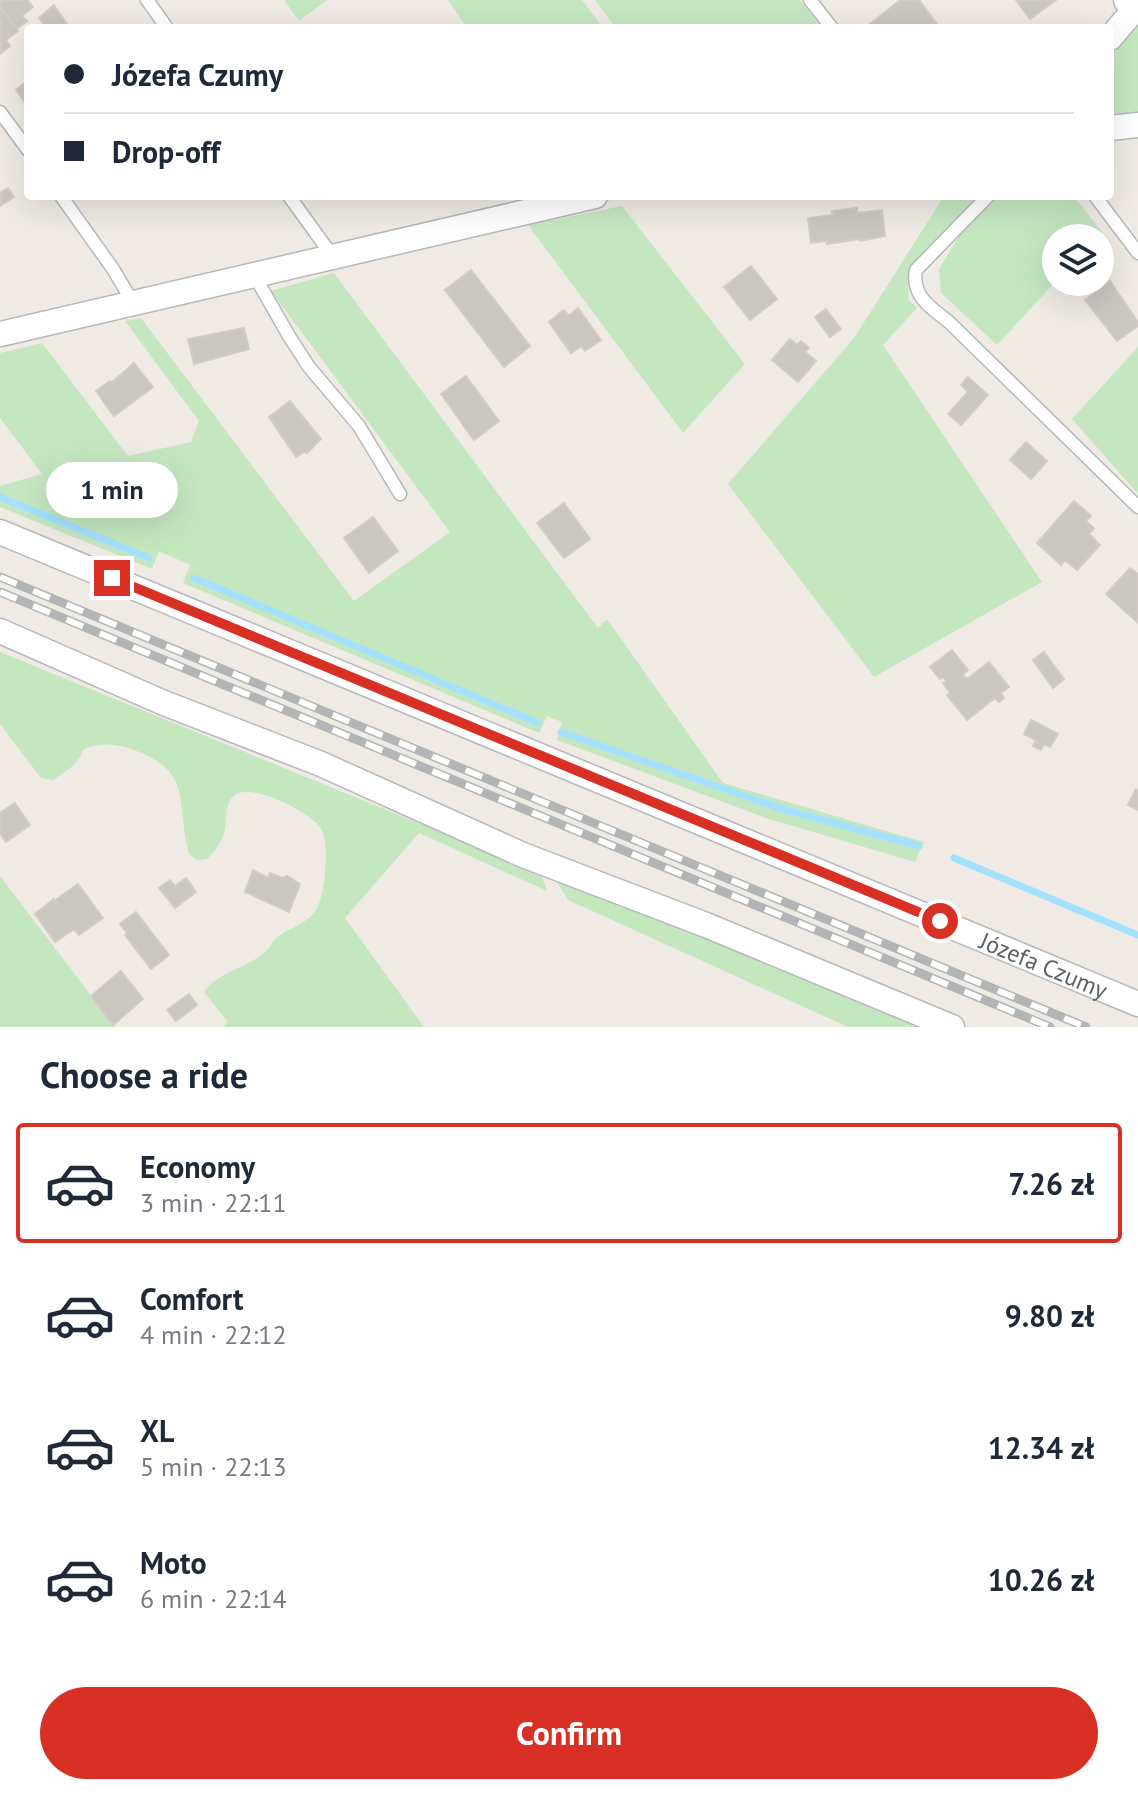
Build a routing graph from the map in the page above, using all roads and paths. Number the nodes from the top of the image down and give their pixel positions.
1 (147, 0) edge
2 (810, 0) edge
3 (1132, 5) edge
4 (164, 24) edge
5 (829, 24) edge
6 (1114, 32) edge
7 (0, 112) edge
8 (1138, 125) edge
9 (1114, 128) edge
10 (24, 145) edge
11 (64, 200) edge
12 (292, 200) edge
13 (578, 200) edge
14 (984, 200) edge
15 (1098, 200) edge
16 (1138, 253) edge
17 (333, 257) junction
18 (254, 275) junction
19 (132, 301) junction
20 (0, 334) edge
21 (400, 494) dead end
22 (1138, 507) edge
23 (0, 532) edge
24 (0, 631) edge
25 (1138, 1004) edge
26 (952, 1027) edge

1 - 4 lane
2 - 5 lane
3 - 6 street
7 - 10 lane
8 - 9 street
11 - 19 lane
12 - 17 lane
13 - 17 street
14 - 22 lane
15 - 16 lane
17 - 18 street
18 - 19 street
18 - 21 lane
19 - 20 street
23 - 25 street, Józefa Czumy
24 - 26 street

